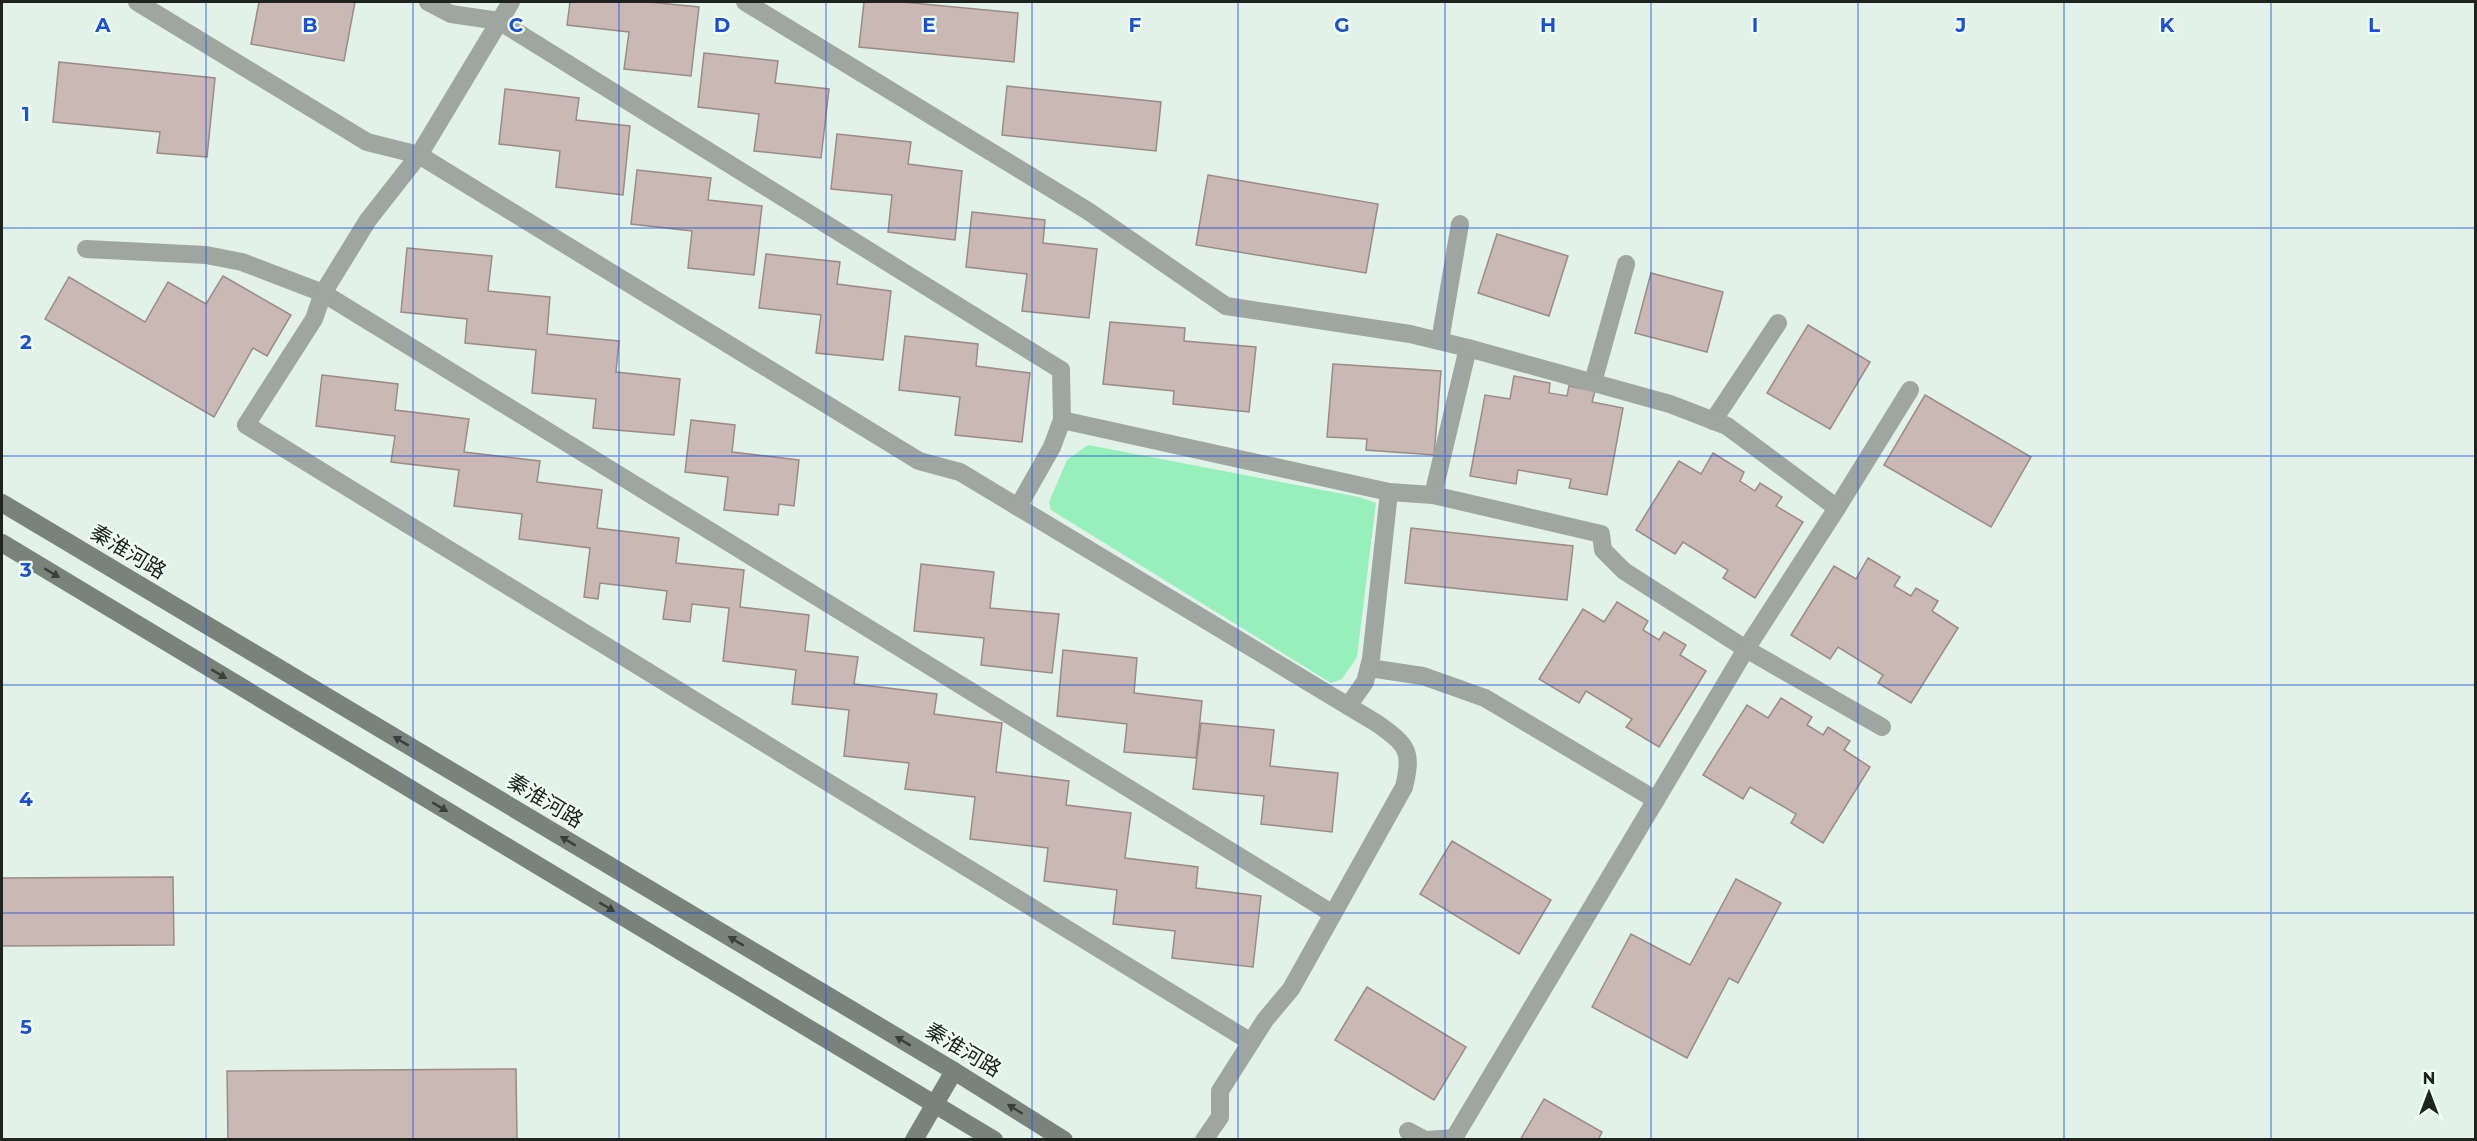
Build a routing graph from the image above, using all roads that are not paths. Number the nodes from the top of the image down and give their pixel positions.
1 (137, 2) edge
2 (428, 2) edge
3 (511, 2) edge
4 (745, 2) edge
5 (499, 21) junction
6 (419, 155) junction
7 (1460, 224) dead end
8 (86, 249) dead end
9 (1626, 264) dead end
10 (323, 293) junction
11 (1778, 323) dead end
12 (1440, 341) junction
13 (1468, 348) junction
14 (1593, 382) junction
15 (1910, 390) dead end
16 (1062, 420) junction
17 (1713, 421) junction
18 (1389, 492) junction
19 (1433, 495) junction
20 (2, 504) edge
21 (1018, 507) junction
22 (1837, 508) junction
23 (2, 543) edge
24 (1746, 649) junction
25 (1369, 668) junction
26 (1348, 706) junction
27 (1882, 727) dead end
28 (1656, 800) junction
29 (1334, 914) junction
30 (1251, 1042) junction
31 (954, 1071) junction
32 (934, 1102) junction
33 (1407, 1131) dead end
34 (914, 1140) edge
35 (994, 1140) edge
36 (1064, 1140) edge
37 (1204, 1140) edge
38 (1426, 1140) edge

1 - 6 street
2 - 5 street
3 - 5 street
4 - 12 street
5 - 6 street
5 - 16 street
6 - 10 street
6 - 21 street
7 - 12 street
8 - 10 street
9 - 14 street
10 - 29 street
10 - 30 street
11 - 17 street
12 - 13 street
13 - 14 street
13 - 19 street
14 - 17 street
15 - 22 street
16 - 18 street
16 - 21 street
17 - 22 street
18 - 19 street
18 - 25 street
19 - 24 street
31 -> 20 main road, 秦淮河路
21 - 26 street
22 - 24 street
23 -> 32 main road
24 - 27 street
24 - 28 street
25 - 26 street
25 - 28 street
26 - 29 street
28 - 38 street
29 - 30 street
30 - 37 street
31 - 32 main road
36 -> 31 main road, 秦淮河路
32 - 34 main road
32 - 35 main road
33 - 38 street

